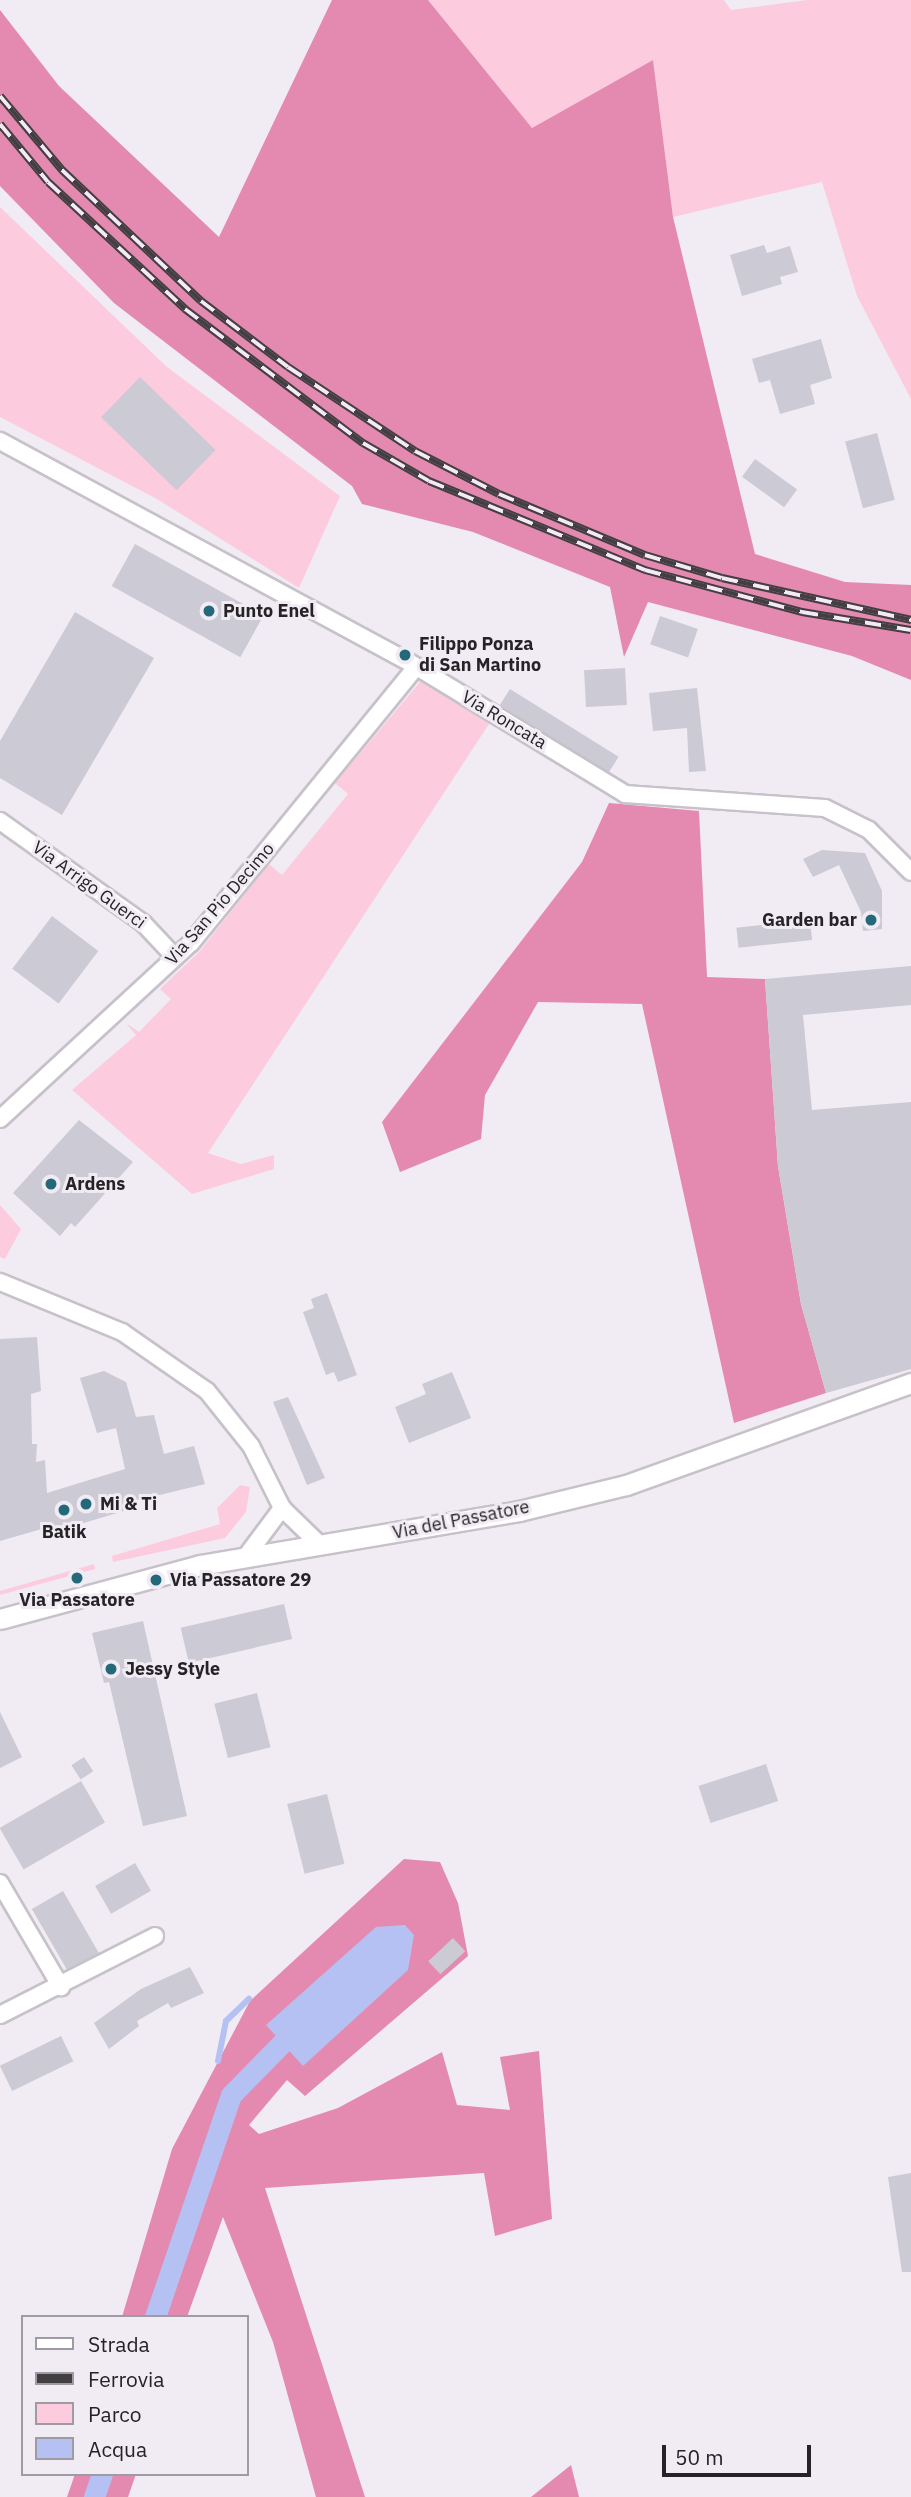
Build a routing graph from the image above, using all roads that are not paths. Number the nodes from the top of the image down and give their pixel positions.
1 (0, 442) edge
2 (416, 667) junction
3 (0, 821) edge
4 (911, 872) edge
5 (173, 955) junction
6 (0, 1119) edge
7 (0, 1282) edge
8 (911, 1383) edge
9 (282, 1508) junction
10 (319, 1544) junction
11 (247, 1555) junction
12 (0, 1619) edge
13 (0, 1883) edge
14 (155, 1936) dead end
15 (61, 1987) junction
16 (0, 2015) edge

1 - 2 street, Via Roncata
2 - 4 street, Via Roncata
2 - 5 street, Via San Pio Decimo
3 - 5 street, Via Arrigo Guerci
5 - 6 street, Via San Pio Decimo
7 - 9 street
8 - 10 street, Via del Passatore
9 - 10 street
9 - 11 street
10 - 11 street, Via del Passatore
11 - 12 street, Via del Passatore
13 - 15 street
14 - 15 street
15 - 16 street

